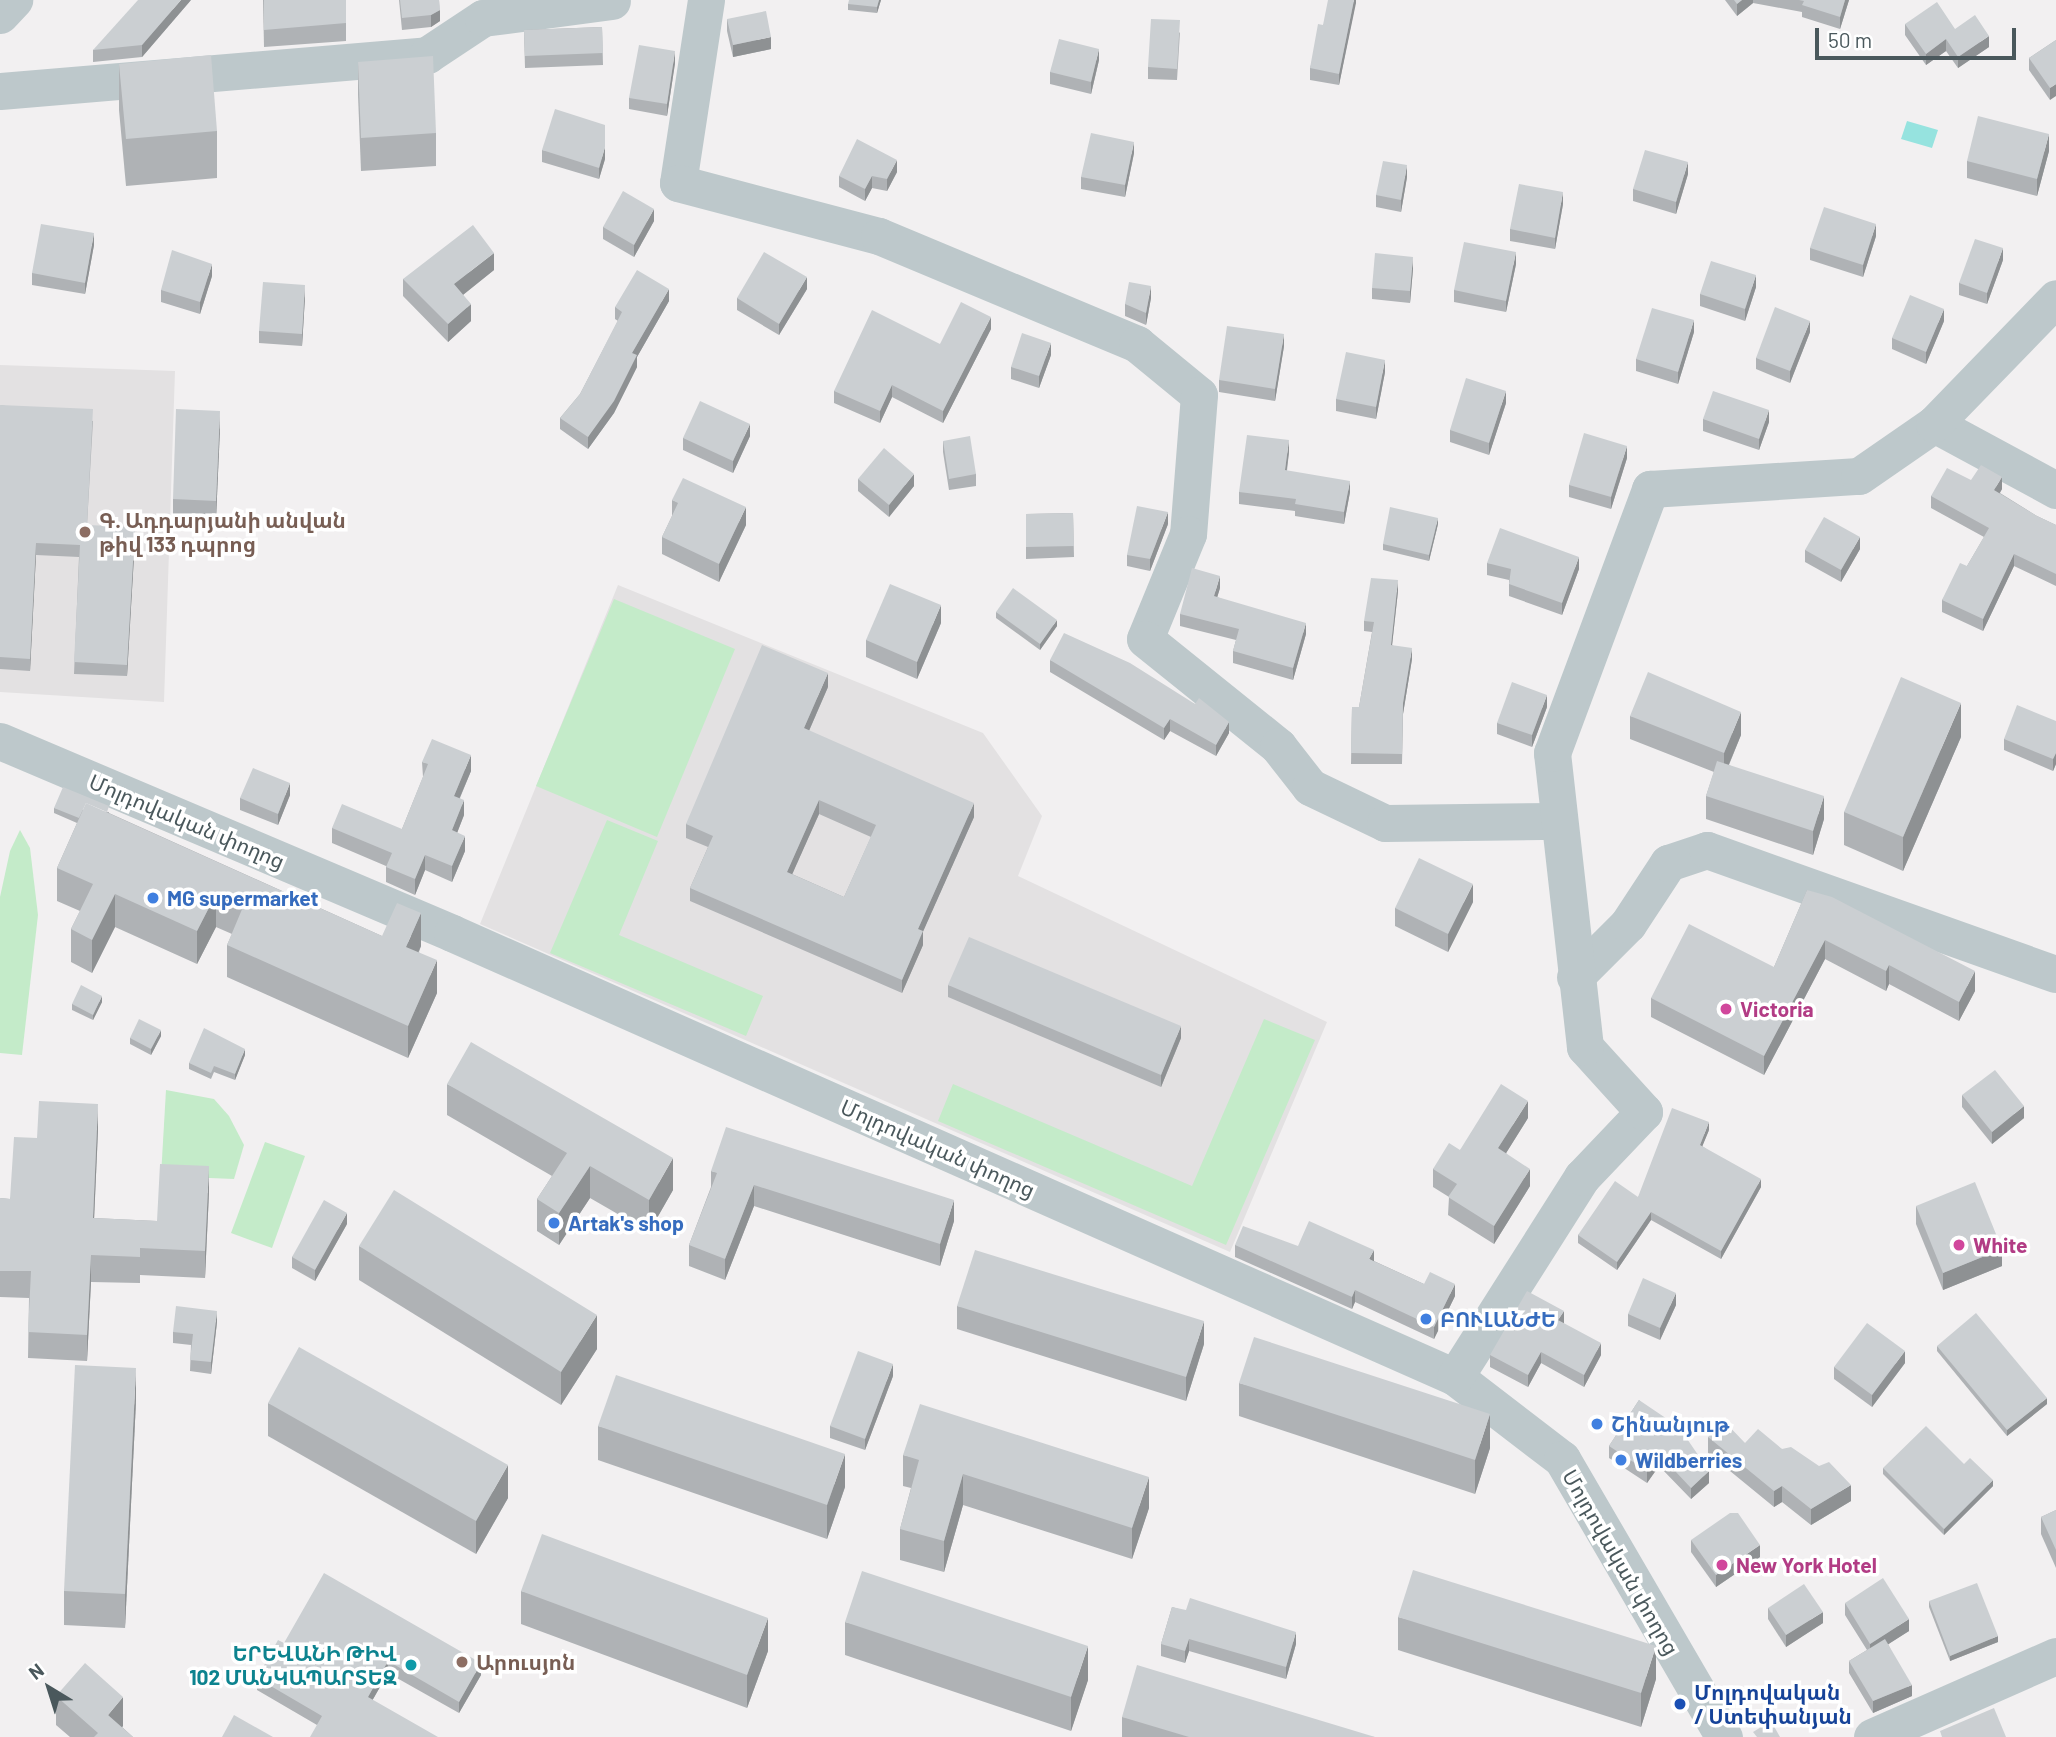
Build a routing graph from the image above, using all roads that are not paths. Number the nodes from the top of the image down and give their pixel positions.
1 (14, 0) edge
2 (612, 0) edge
3 (624, 0) edge
4 (706, 0) edge
5 (0, 15) edge
6 (0, 91) edge
7 (2056, 298) edge
8 (1934, 424) junction
9 (2056, 490) edge
10 (0, 741) edge
11 (1559, 821) junction
12 (2056, 974) edge
13 (1575, 977) junction
14 (1455, 1377) junction
15 (2056, 1656) edge
16 (1724, 1737) edge
17 (1872, 1737) edge

1 - 5 street
2 - 3 street
2 - 6 street
4 - 11 street
7 - 8 street
8 - 9 street
8 - 11 street
10 - 14 street, Մոլդովական փողոց
11 - 13 street
12 - 13 street
13 - 14 street
14 - 16 street, Մոլդովական փողոց
15 - 17 street

